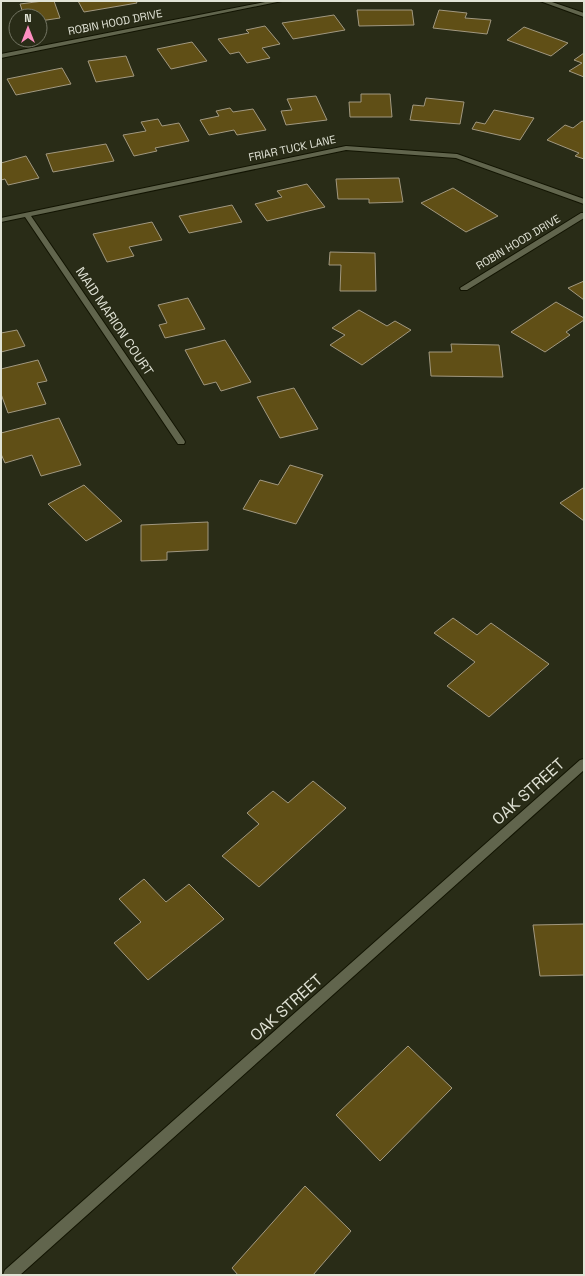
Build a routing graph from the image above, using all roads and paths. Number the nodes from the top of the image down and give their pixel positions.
1 (279, 1) edge
2 (543, 1) edge
3 (584, 15) edge
4 (1, 56) edge
5 (584, 202) edge
6 (26, 214) junction
7 (584, 215) edge
8 (1, 220) edge
9 (464, 288) dead end
10 (181, 442) dead end
11 (584, 764) edge
12 (10, 1275) edge

1 - 4 street, ROBIN HOOD DRIVE
2 - 3 street
5 - 6 street, FRIAR TUCK LANE
6 - 8 street, FRIAR TUCK LANE
6 - 10 street, MAID MARION COURT
7 - 9 street, ROBIN HOOD DRIVE
11 - 12 street, OAK STREET

